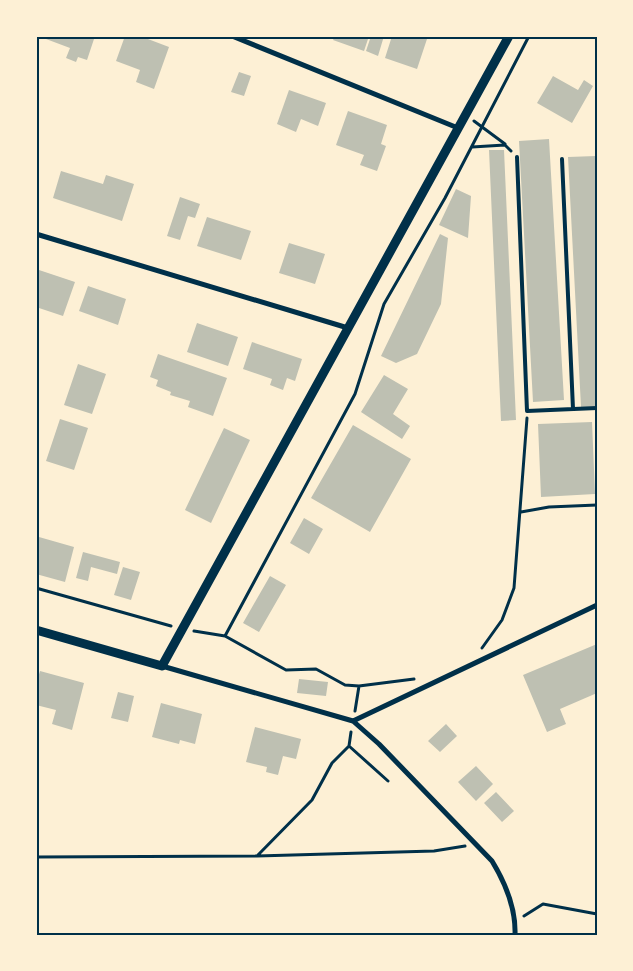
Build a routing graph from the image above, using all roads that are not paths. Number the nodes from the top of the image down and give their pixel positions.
1 (232, 36) edge
2 (509, 36) edge
3 (458, 128) junction
4 (517, 157) road end
5 (562, 159) dead end
6 (36, 234) edge
7 (348, 328) junction
8 (597, 408) edge
9 (573, 409) junction
10 (597, 606) edge
11 (36, 630) edge
12 (162, 666) junction
13 (353, 721) junction
14 (515, 935) edge

1 - 3 street
2 - 3 street
3 - 7 street
4 - 9 lane
5 - 9 lane
6 - 7 street
7 - 12 street
8 - 9 lane
10 - 13 street
11 - 12 street
12 - 13 street
13 - 14 street

